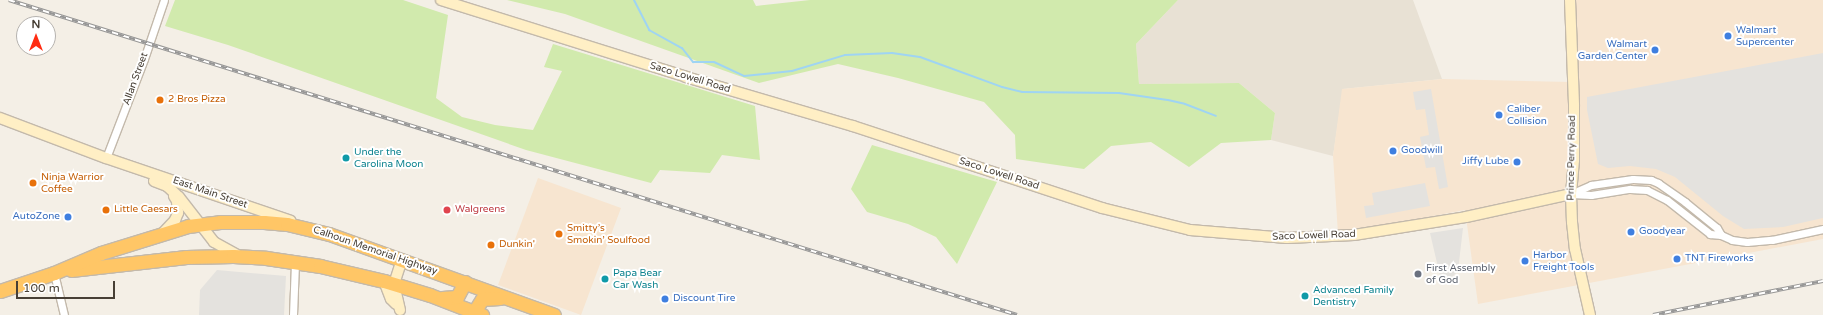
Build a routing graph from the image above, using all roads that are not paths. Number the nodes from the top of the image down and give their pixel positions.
1 (164, 0) edge
2 (441, 0) edge
3 (1570, 0) edge
4 (0, 118) edge
5 (106, 158) junction
6 (170, 189) junction
7 (1571, 194) junction
8 (200, 225) junction
9 (314, 229) junction
10 (1823, 229) edge
11 (163, 233) junction
12 (1721, 235) junction
13 (239, 256) junction
14 (402, 258) junction
15 (295, 262) junction
16 (54, 273) junction
17 (465, 282) junction
18 (389, 283) junction
19 (0, 291) edge
20 (436, 298) junction
21 (509, 298) junction
22 (528, 310) edge
23 (402, 312) edge
24 (1589, 312) edge
25 (478, 314) edge
26 (64, 315) edge
27 (293, 315) edge
28 (554, 315) edge

1 - 5 street, Allan Street
2 - 7 street, Saco Lowell Road
3 - 7 street, Prince Perry Road
4 - 5 street, East Main Street
5 - 6 street, East Main Street
5 - 9 street, East Main Street
6 - 8 street, East Main Street
6 - 11 street
7 - 12 street
7 - 12 street
7 - 24 street, Prince Perry Road
8 - 9 highway, Calhoun Memorial Highway
8 - 11 highway, Calhoun Memorial Highway
8 - 13 street, East Main Street
9 - 14 highway, Calhoun Memorial Highway
10 - 12 street
11 - 16 highway, Calhoun Memorial Highway
13 - 15 highway, Calhoun Memorial Highway
13 - 16 highway, Calhoun Memorial Highway
14 - 17 highway, Calhoun Memorial Highway
14 - 18 street
15 - 18 highway, Calhoun Memorial Highway
15 - 27 street
16 - 19 highway, Calhoun Memorial Highway
16 - 26 street
17 - 20 highway
17 - 21 highway, Calhoun Memorial Highway
18 - 20 highway, Calhoun Memorial Highway
18 - 23 street
20 - 25 highway, Calhoun Memorial Highway
21 - 22 highway, Calhoun Memorial Highway
21 - 25 highway
22 - 28 highway, Calhoun Memorial Highway

